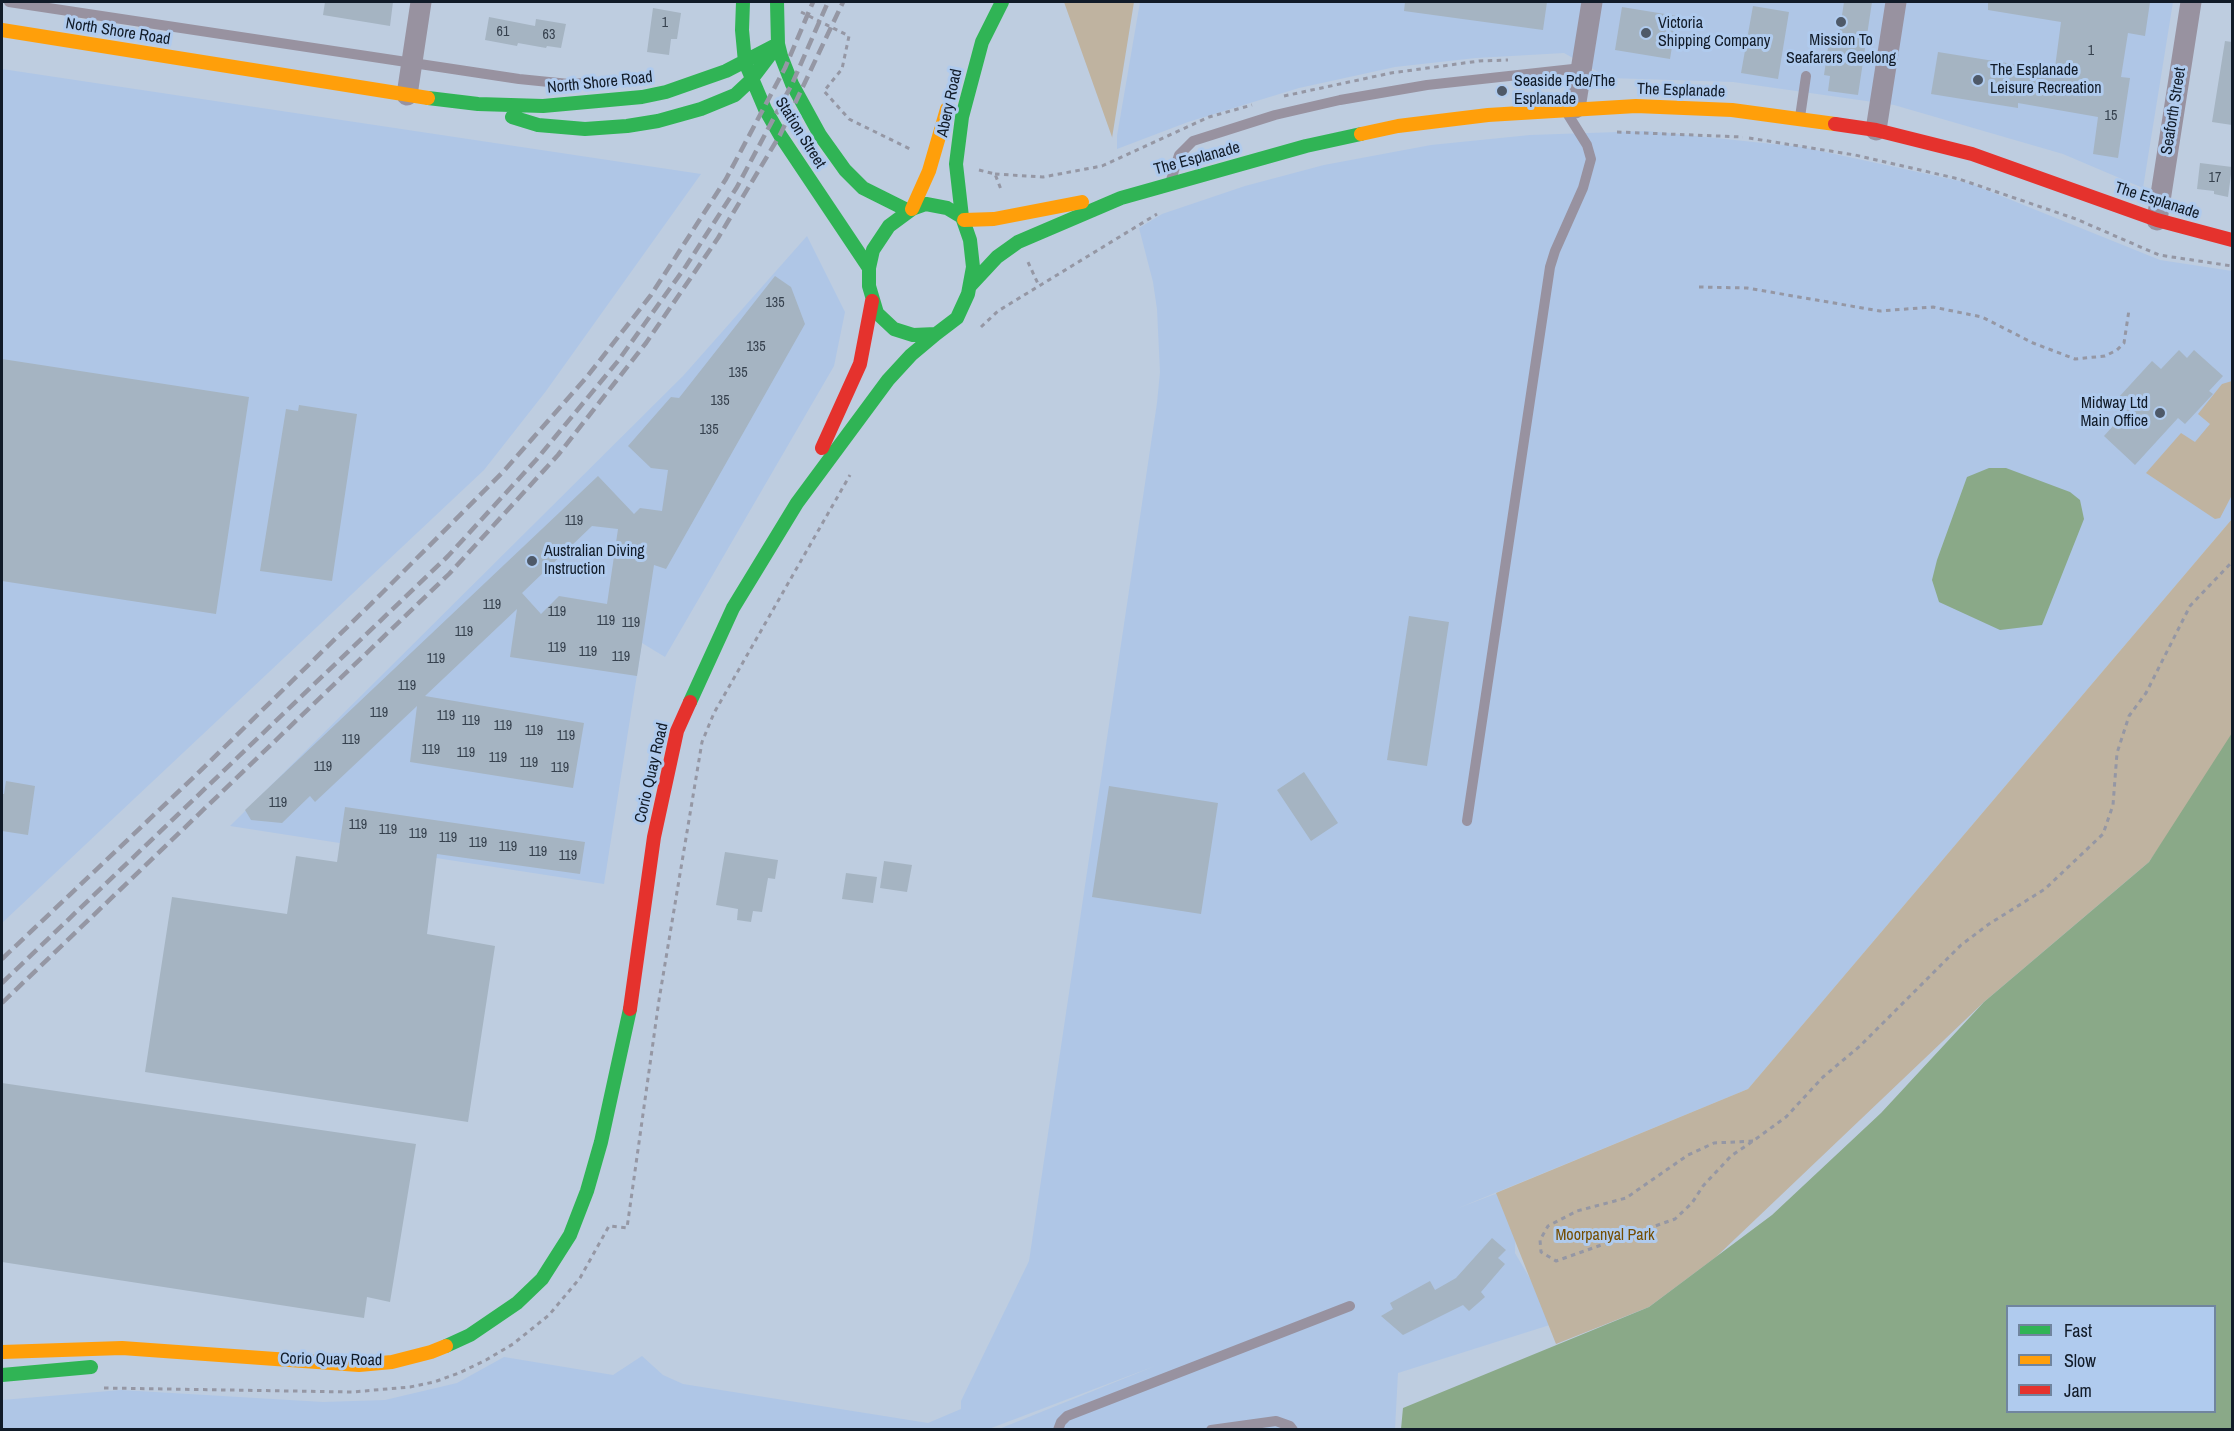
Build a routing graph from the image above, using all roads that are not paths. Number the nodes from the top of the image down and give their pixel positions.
1 (9, 2) edge
2 (421, 2) edge
3 (743, 2) edge
4 (777, 2) edge
5 (1002, 2) edge
6 (1592, 2) edge
7 (1896, 2) edge
8 (2191, 2) edge
9 (2, 30) edge
10 (778, 44) junction
11 (745, 62) junction
12 (412, 63) junction
13 (1582, 68) junction
14 (1806, 76) dead end
15 (751, 80) junction
16 (612, 81) dead end
17 (952, 92) dead end
18 (407, 95) junction
19 (478, 104) junction
20 (1569, 108) junction
21 (1800, 118) junction
22 (1876, 130) junction
23 (1170, 183) junction
24 (1121, 198) junction
25 (910, 210) junction
26 (963, 219) junction
27 (2157, 220) junction
28 (2232, 240) edge
29 (869, 268) junction
30 (970, 286) junction
31 (872, 301) junction
32 (936, 334) junction
33 (797, 503) junction
34 (1467, 821) dead end
35 (630, 1007) junction
36 (614, 1147) dead end
37 (1350, 1306) dead end
38 (2, 1352) edge
39 (104, 1367) dead end
40 (2, 1375) edge
41 (1058, 1430) edge
42 (1211, 1430) edge
43 (1293, 1430) edge

1 - 12 lane, North Shore Road
2 - 12 street
3 - 11 main road, Station Street
4 - 10 main road, Station Street
5 - 26 main road, Abery Road
6 - 13 street
7 - 22 street
8 - 27 street, Seaforth Street
9 - 18 main road, North Shore Road
10 - 11 main road, North Shore Road
10 - 15 main road, North Shore Road
10 - 25 main road, Station Street
11 - 15 main road, Station Street
11 - 19 main road, North Shore Road
12 - 16 lane, North Shore Road
12 - 18 street
13 - 20 street
13 - 23 lane
14 - 21 lane
15 - 19 main road, North Shore Road
15 - 29 main road, Station Street
17 - 25 main road, Abery Road
18 - 19 main road, North Shore Road
20 - 21 main road, The Esplanade
20 - 23 main road, The Esplanade
20 - 34 lane
21 - 22 main road, The Esplanade
22 - 27 main road, The Esplanade
23 - 24 main road, The Esplanade
24 - 26 main road, The Esplanade
24 - 30 main road, The Esplanade
25 - 26 main road
25 - 29 main road
26 - 30 main road
27 - 28 main road, The Esplanade
29 - 31 main road
30 - 32 main road
31 - 32 main road
31 - 33 main road, Corio Quay Road
32 - 33 main road, Corio Quay Road
33 - 35 main road, Corio Quay Road
35 - 36 main road, Corio Quay Road
35 - 38 main road, Corio Quay Road
37 - 41 lane
39 - 40 main road
42 - 43 lane

